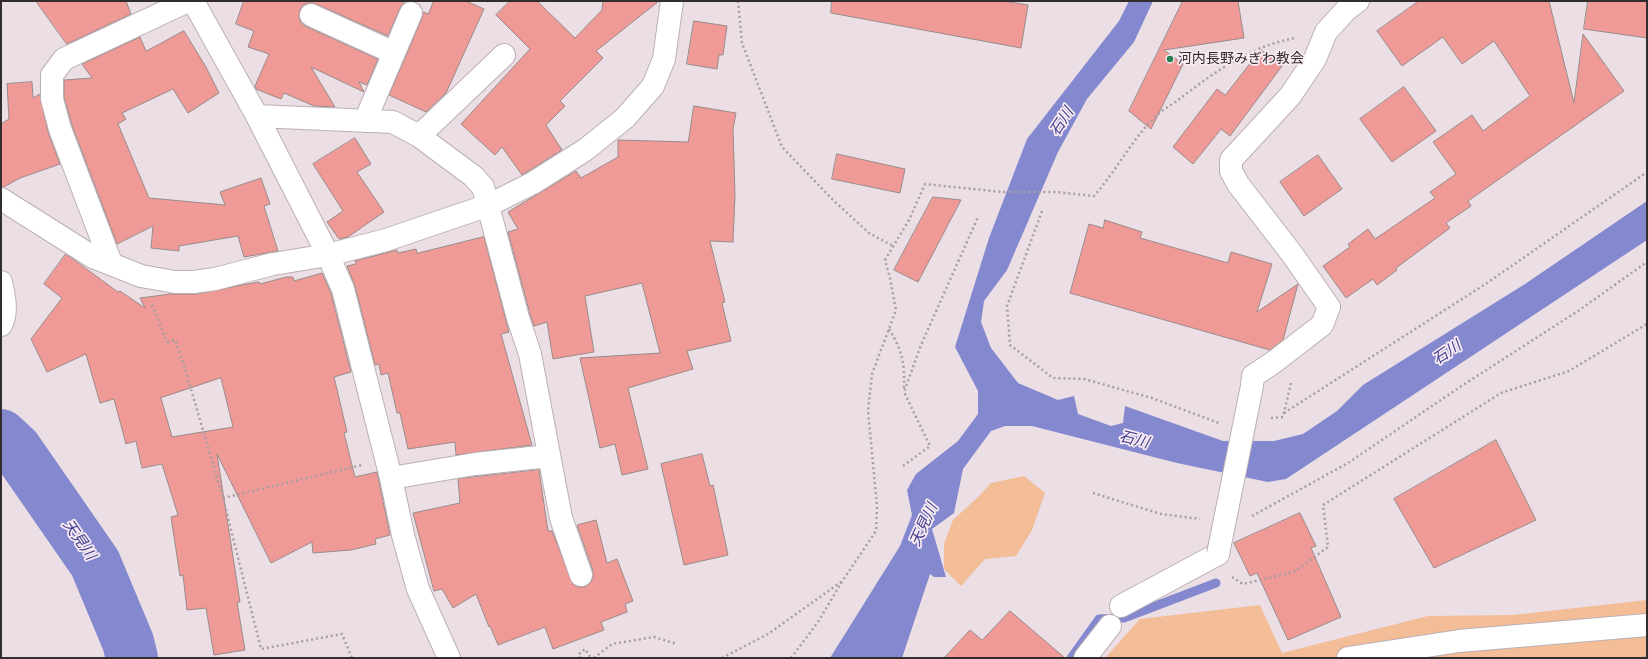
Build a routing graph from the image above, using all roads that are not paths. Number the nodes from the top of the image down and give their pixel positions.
1 (188, 1) edge
2 (193, 1) edge
3 (672, 1) edge
4 (1358, 1) edge
5 (411, 13) dead end
6 (311, 16) dead end
7 (394, 53) junction
8 (504, 55) dead end
9 (257, 116) junction
10 (365, 121) junction
11 (419, 136) junction
12 (1, 200) edge
13 (489, 205) junction
14 (328, 255) junction
15 (111, 264) junction
16 (1, 282) edge
17 (1, 325) edge
18 (549, 456) junction
19 (388, 469) junction
20 (581, 575) dead end
21 (1121, 606) dead end
22 (1647, 624) edge
23 (1110, 626) dead end
24 (449, 658) edge
25 (1085, 658) edge
26 (1348, 658) edge

1 - 15 street
2 - 9 street
3 - 13 street
4 - 21 street, bridge
5 - 7 street
6 - 7 street
7 - 10 street
8 - 11 street
9 - 10 street
9 - 14 street
10 - 11 street
11 - 13 street
12 - 15 street
13 - 14 street
13 - 18 street
14 - 15 street
14 - 19 street
16 - 17 street
18 - 19 street
18 - 20 street
19 - 24 street
22 - 26 street
23 - 25 street

